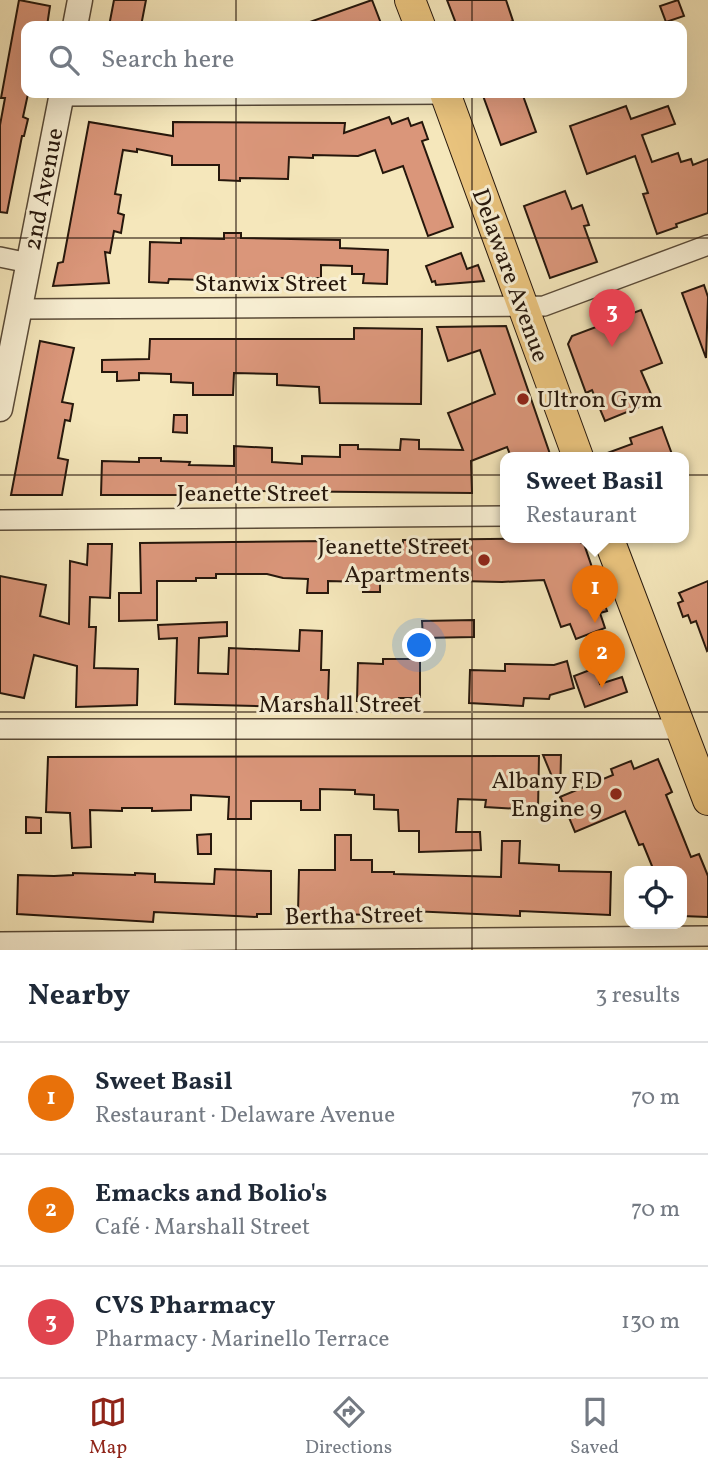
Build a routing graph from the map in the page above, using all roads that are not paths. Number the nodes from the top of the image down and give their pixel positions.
1 (80, 0) edge
2 (410, 0) edge
3 (76, 21) edge
4 (418, 21) edge
5 (60, 98) edge
6 (446, 98) edge
7 (708, 245) edge
8 (0, 257) edge
9 (29, 263) junction
10 (522, 306) junction
11 (20, 309) junction
12 (0, 409) edge
13 (576, 452) edge
14 (500, 516) edge
15 (0, 520) edge
16 (610, 543) edge
17 (0, 729) edge
18 (679, 729) junction
19 (701, 761) edge
20 (708, 800) edge
21 (708, 936) edge
22 (0, 942) edge

1 - 3 street
2 - 4 main road
5 - 9 street, 2nd Avenue
6 - 10 main road, Delaware Avenue
7 - 10 street, Stanwix Street
8 - 9 street
9 - 11 street, 2nd Avenue
10 - 11 street, Stanwix Street
10 - 13 main road, Delaware Avenue
11 - 12 street, 2nd Avenue
14 - 15 street, Jeanette Street
16 - 18 main road
17 - 18 street, Marshall Street
18 - 19 main road
19 - 20 main road
21 - 22 street, Bertha Street

